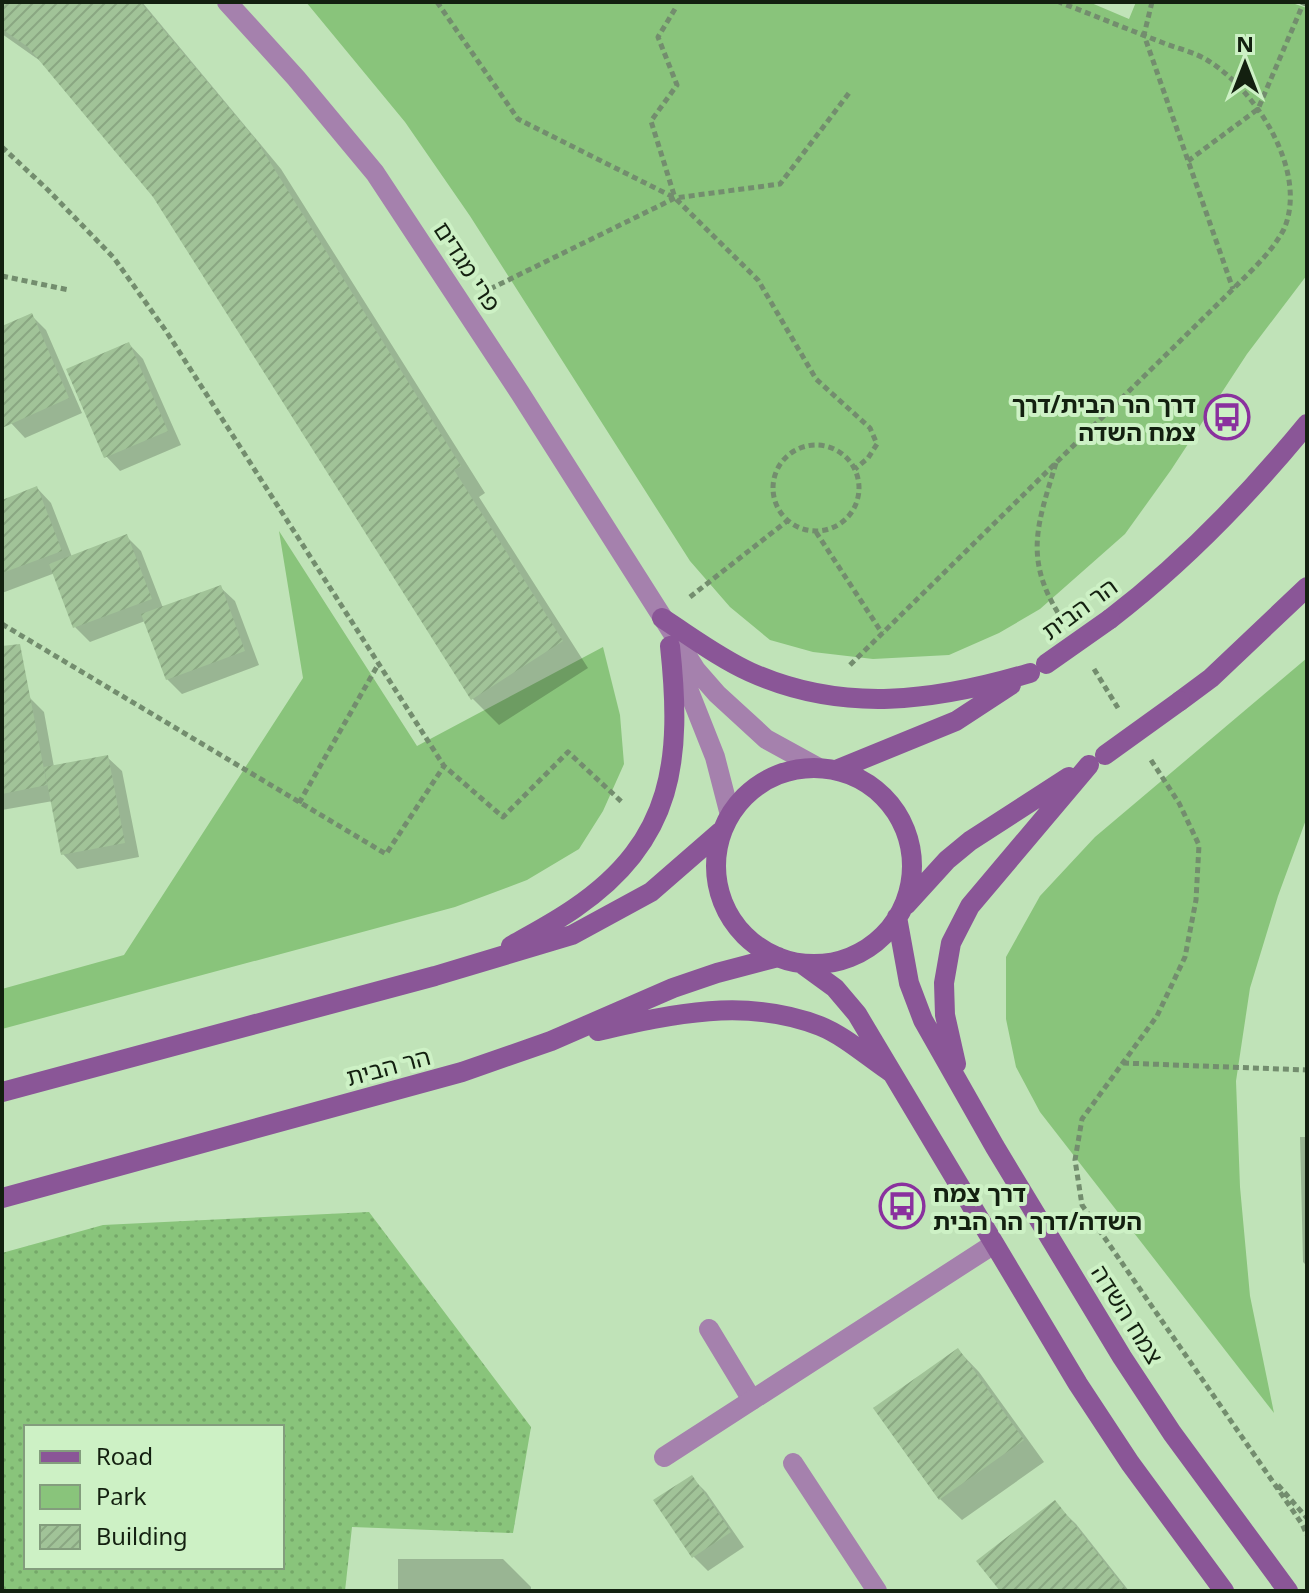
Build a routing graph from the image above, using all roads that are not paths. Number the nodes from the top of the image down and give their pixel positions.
1 (227, 2) edge
2 (1307, 424) edge
3 (638, 580) junction
4 (1307, 587) edge
5 (662, 618) junction
6 (670, 646) junction
7 (1038, 669) junction
8 (1097, 760) junction
9 (826, 768) junction
10 (725, 823) junction
11 (900, 912) junction
12 (778, 957) junction
13 (482, 963) junction
14 (802, 964) junction
15 (551, 1041) junction
16 (895, 1075) junction
17 (963, 1091) junction
18 (2, 1092) edge
19 (2, 1198) edge
20 (994, 1244) junction
21 (709, 1329) dead end
22 (752, 1400) junction
23 (664, 1457) dead end
24 (793, 1463) dead end
25 (877, 1591) edge
26 (1224, 1591) edge
27 (1288, 1591) edge

1 - 3 street, פרי מגדים
2 - 7 main road, הר הבית, bridge
3 - 5 street, פרי מגדים
3 - 6 street, פרי מגדים
4 - 8 main road, bridge
5 - 7 main road
5 - 9 street, פרי מגדים
6 - 10 street, פרי מגדים
6 - 13 main road
7 - 9 main road, הר הבית
8 - 11 main road
8 - 17 main road
9 - 10 main road
9 - 11 main road
10 - 12 main road
10 - 13 main road
11 - 14 main road
11 - 17 main road, צמח השדה
12 - 14 main road
12 - 15 main road, הר הבית
13 - 18 main road
14 - 16 main road
15 - 16 main road
15 - 19 main road, הר הבית
16 - 20 main road
17 - 27 main road, צמח השדה
20 - 22 street
20 - 26 main road
21 - 22 street
22 - 23 street
24 - 25 street

